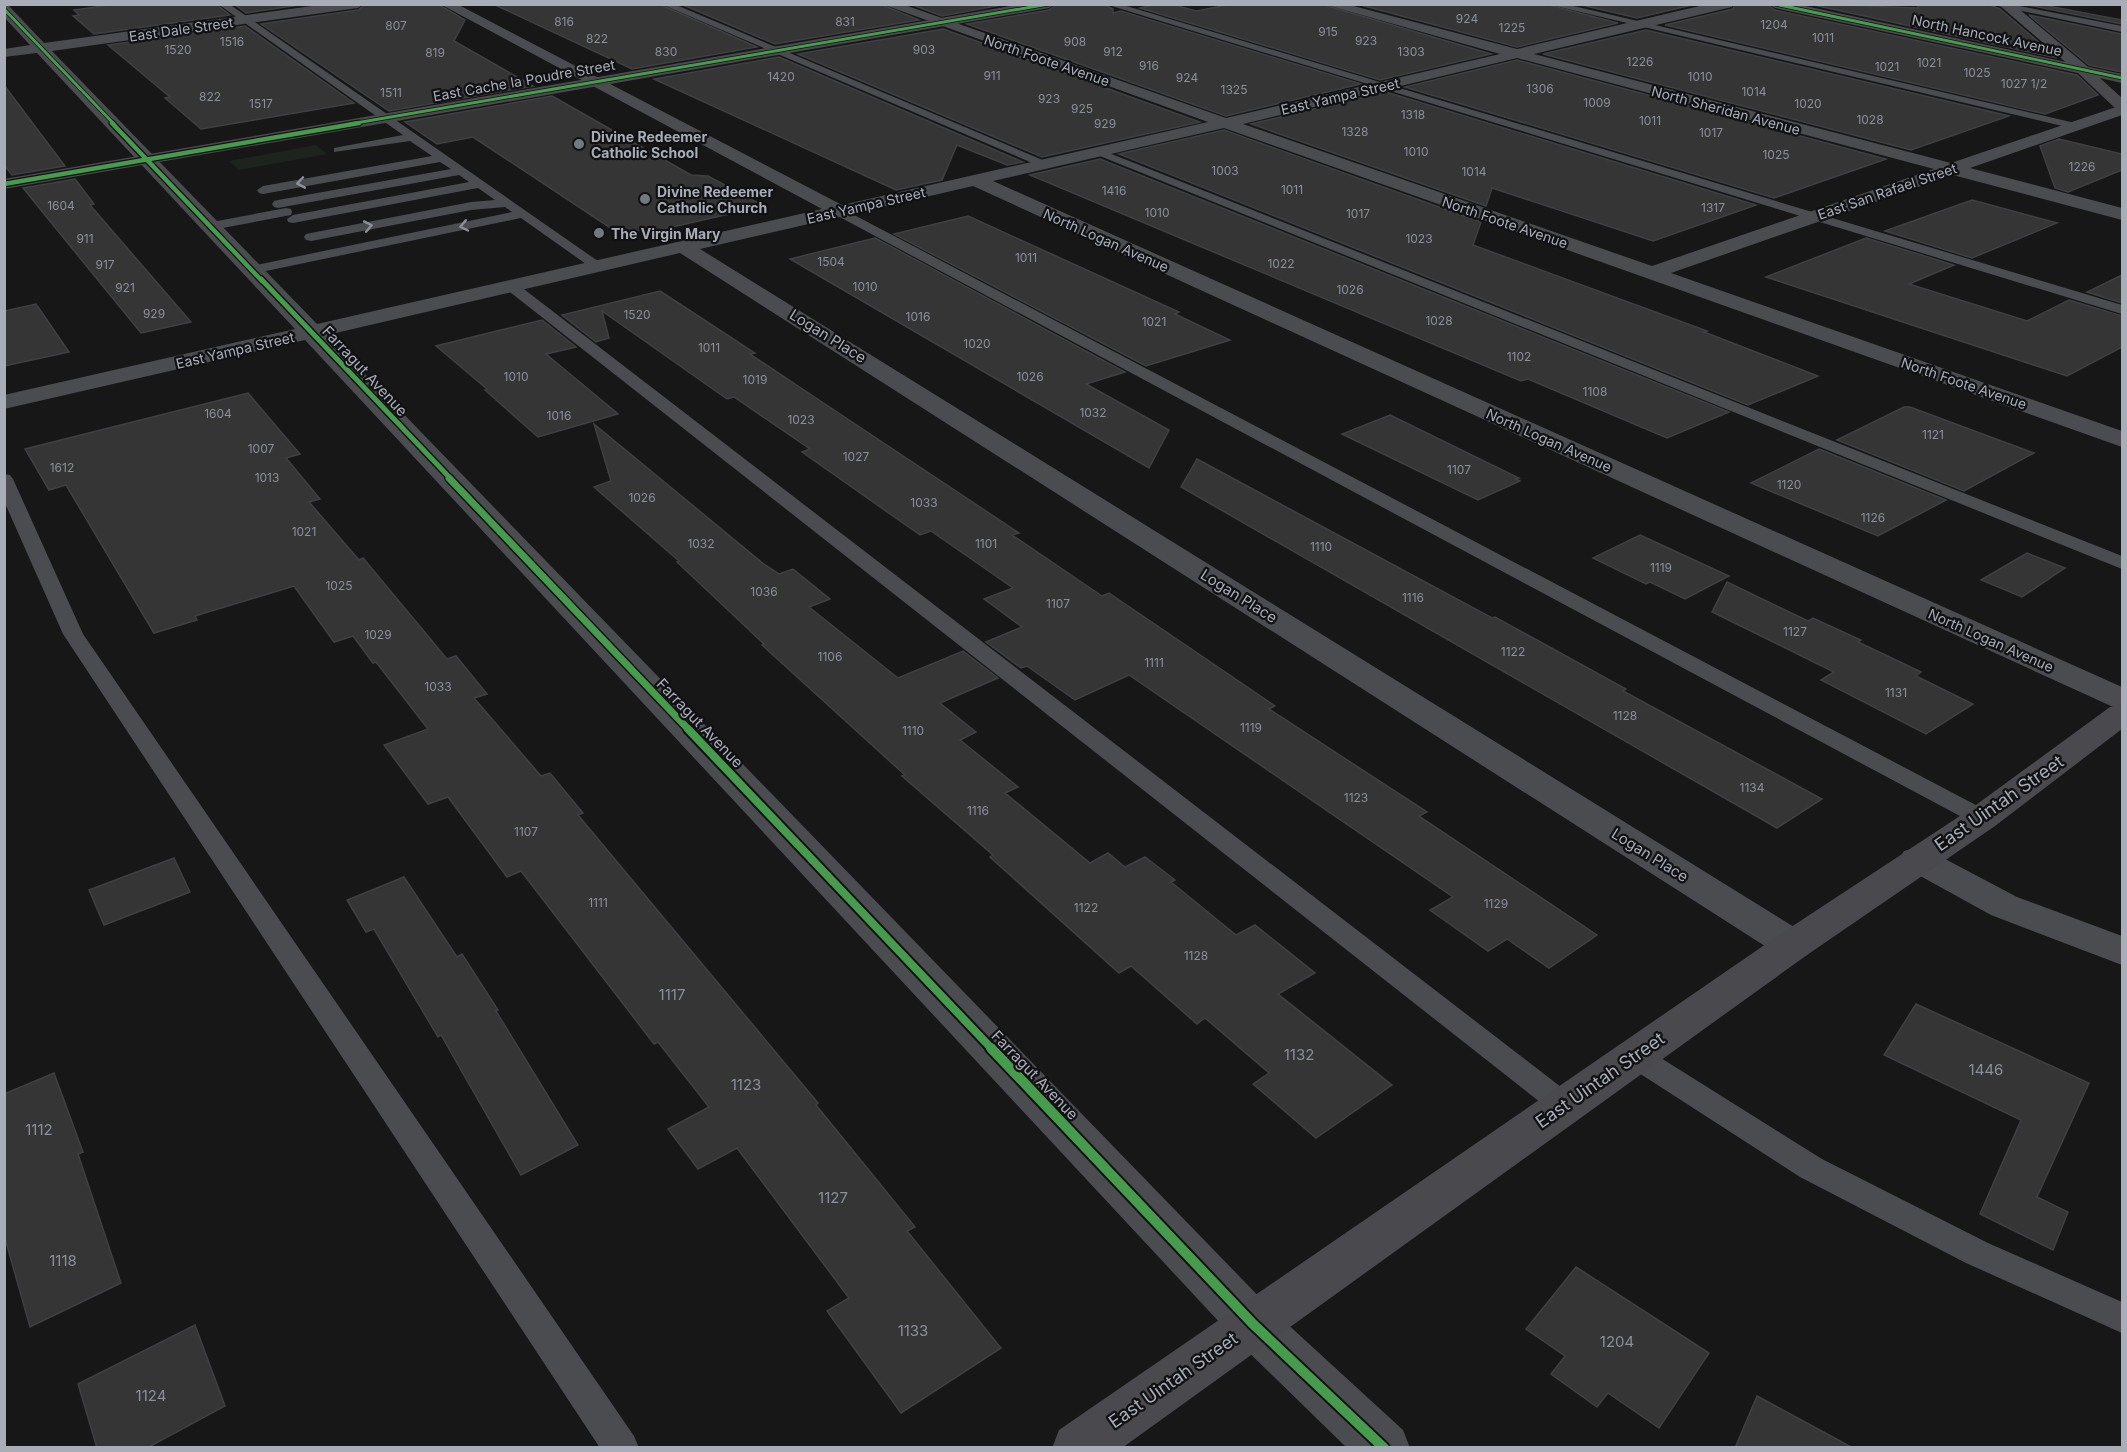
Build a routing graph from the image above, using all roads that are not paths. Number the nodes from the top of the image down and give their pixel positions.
1 (222, 4) edge
2 (358, 4) edge
3 (446, 4) edge
4 (665, 4) edge
5 (888, 4) edge
6 (1049, 4) edge
7 (1109, 4) edge
8 (1329, 4) edge
9 (1551, 4) edge
10 (1727, 4) edge
11 (1775, 4) edge
12 (2001, 5) edge
13 (4, 9) edge
14 (244, 20) junction
15 (941, 23) junction
16 (1639, 25) junction
17 (2122, 29) edge
18 (41, 48) junction
19 (776, 51) junction
20 (4, 53) edge
21 (1517, 55) junction
22 (2082, 69) junction
23 (2122, 78) edge
24 (591, 82) junction
25 (1382, 86) junction
26 (2122, 108) edge
27 (384, 118) junction
28 (1225, 123) junction
29 (2075, 126) junction
30 (2118, 128) dead end
31 (411, 137) junction
32 (424, 146) junction
33 (338, 150) dead end
34 (1099, 152) junction
35 (441, 158) junction
36 (148, 159) junction
37 (332, 163) dead end
38 (1046, 164) junction
39 (1951, 169) junction
40 (460, 171) junction
41 (251, 177) dead end
42 (975, 180) junction
43 (4, 184) edge
44 (478, 184) junction
45 (263, 190) junction
46 (507, 203) junction
47 (839, 211) junction
48 (285, 212) junction
49 (522, 214) junction
50 (2122, 214) edge
51 (1813, 217) junction
52 (212, 226) junction
53 (311, 237) junction
54 (684, 247) junction
55 (327, 254) junction
56 (598, 266) junction
57 (251, 270) junction
58 (1652, 273) junction
59 (511, 286) junction
60 (2122, 310) edge
61 (310, 333) junction
62 (4, 402) edge
63 (2122, 440) edge
64 (4, 479) edge
65 (2122, 562) edge
66 (2122, 699) edge
67 (2122, 714) edge
68 (1982, 818) junction
69 (1917, 859) junction
70 (1793, 945) junction
71 (2122, 951) edge
72 (1635, 1056) junction
73 (1564, 1105) junction
74 (2122, 1318) edge
75 (1253, 1324) junction
76 (621, 1448) edge
77 (1078, 1448) edge
78 (1384, 1448) edge

1 - 14 lane
2 - 14 street, East Dale Street
3 - 24 street
4 - 19 lane
5 - 15 street, North Foote Avenue
6 - 15 main road, East Cache la Poudre Street
7 - 25 lane
8 - 21 street, North Sheridan Avenue
9 - 16 lane
10 - 16 street, East Yampa Street
11 - 22 main road, North Hancock Avenue
12 - 17 lane
12 - 22 street
13 - 18 street, Farragut Avenue
14 - 18 street, East Dale Street
14 - 27 lane
15 - 19 main road, East Cache la Poudre Street
15 - 28 street, North Foote Avenue
16 - 21 street, East Yampa Street
16 - 29 lane
18 - 20 street, East Dale Street
18 - 36 street, Farragut Avenue
19 - 24 main road, East Cache la Poudre Street
19 - 38 lane
21 - 25 street, East Yampa Street
21 - 39 street, North Sheridan Avenue
22 - 23 main road, North Hancock Avenue
22 - 26 main road
24 - 27 main road, East Cache la Poudre Street
24 - 47 street
25 - 28 street, East Yampa Street
25 - 51 lane
26 - 29 street, East San Rafael Street
27 - 31 lane
27 - 36 main road, East Cache la Poudre Street
28 - 34 street, East Yampa Street
28 - 58 street, North Foote Avenue
29 - 30 street
29 - 39 street, East San Rafael Street
31 - 32 lane
31 - 33 lane
32 - 35 lane
32 - 37 lane
34 - 38 street, East Yampa Street
34 - 65 lane
35 - 40 lane
35 -> 45 lane
36 - 43 main road, East Cache la Poudre Street
36 - 52 street, Farragut Avenue
38 - 42 street, East Yampa Street
39 - 50 street, North Sheridan Avenue
39 - 51 street, East San Rafael Street
40 - 44 lane
40 - 48 lane
41 - 45 lane
42 - 47 street, East Yampa Street
42 - 66 street, North Logan Avenue
44 - 46 lane
44 - 48 lane
45 - 48 lane
46 - 49 lane
53 -> 46 lane
47 - 54 street, East Yampa Street
47 - 68 lane
48 - 52 lane
48 - 53 lane
49 -> 55 lane
49 - 56 lane
51 - 58 street, East San Rafael Street
51 - 60 lane
52 - 57 street, Farragut Avenue
53 - 55 lane
54 - 56 street, East Yampa Street
54 - 70 street, Logan Place
55 - 57 lane
56 - 59 street, East Yampa Street
57 - 61 street, Farragut Avenue
58 - 63 street, North Foote Avenue
59 - 61 street, East Yampa Street
59 - 73 lane
61 - 62 street, East Yampa Street
61 - 75 street, Farragut Avenue
64 - 76 lane
67 - 68 main road, East Uintah Street
68 - 69 main road, East Uintah Street
69 - 70 main road, East Uintah Street
69 - 71 street
70 - 72 main road, East Uintah Street
72 - 73 main road, East Uintah Street
72 - 74 lane
73 - 75 main road, East Uintah Street
75 - 77 main road, East Uintah Street
75 - 78 street, Farragut Avenue

